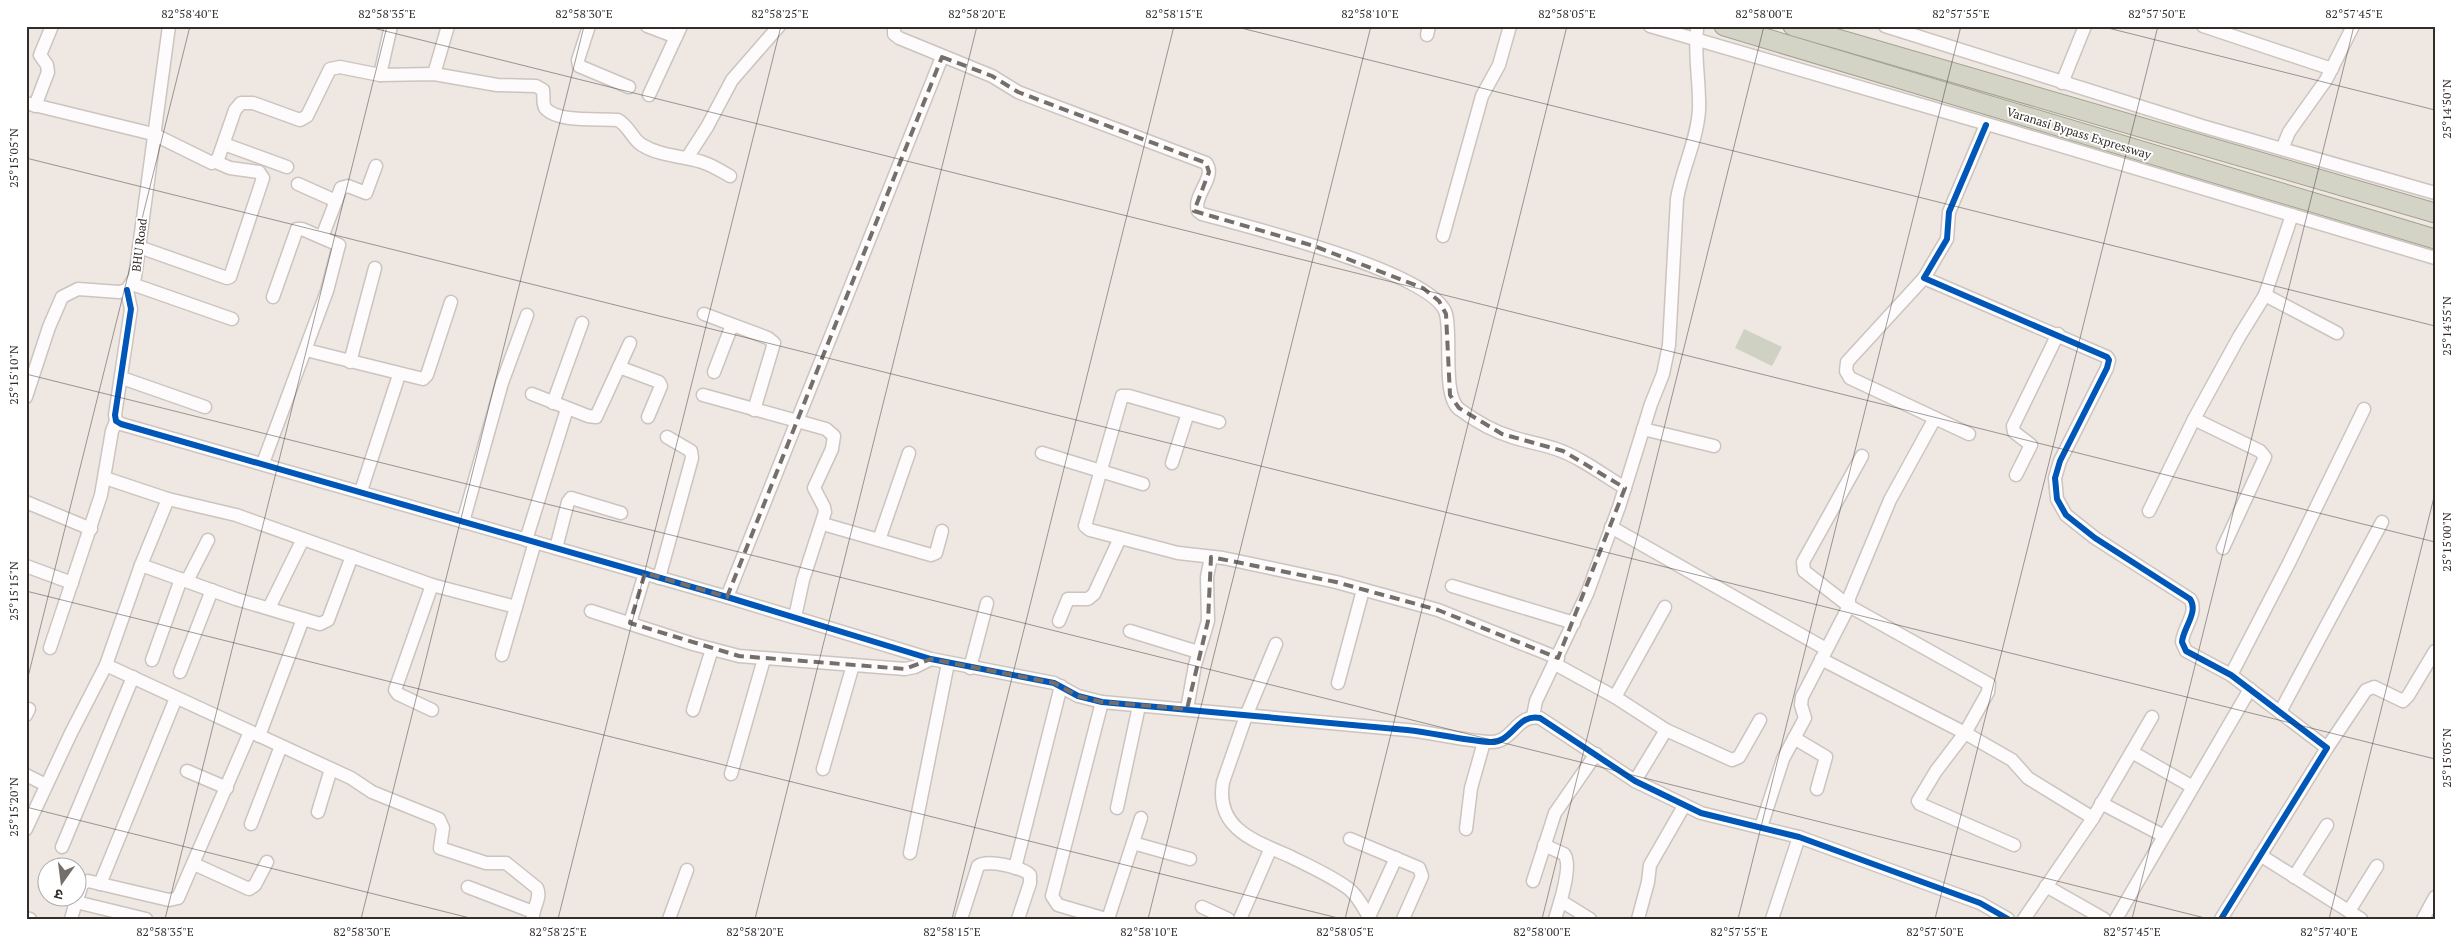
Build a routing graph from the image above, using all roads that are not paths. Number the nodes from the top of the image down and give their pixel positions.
1 (52, 26) edge
2 (170, 26) edge
3 (391, 26) edge
4 (448, 26) edge
5 (589, 26) edge
6 (647, 26) edge
7 (779, 26) edge
8 (894, 26) edge
9 (1510, 26) edge
10 (1650, 26) edge
11 (1724, 26) edge
12 (1793, 26) edge
13 (1885, 26) edge
14 (2086, 26) edge
15 (2203, 26) edge
16 (2353, 26) edge
17 (678, 32) edge
18 (1696, 35) junction
19 (942, 56) junction
20 (2332, 69) junction
21 (434, 74) junction
22 (380, 75) junction
23 (2062, 83) junction
24 (629, 87) dead end
25 (650, 95) dead end
26 (31, 105) edge
27 (1986, 125) junction
28 (153, 134) junction
29 (224, 144) junction
30 (2282, 149) junction
31 (687, 158) junction
32 (216, 162) junction
33 (287, 166) dead end
34 (376, 166) dead end
35 (730, 176) dead end
36 (298, 184) dead end
37 (2435, 193) edge
38 (336, 201) junction
39 (2435, 213) edge
40 (2292, 215) junction
41 (1443, 236) dead end
42 (322, 237) junction
43 (2435, 239) edge
44 (139, 247) junction
45 (2435, 258) edge
46 (375, 268) dead end
47 (1924, 278) junction
48 (130, 287) junction
49 (2266, 296) junction
50 (273, 297) dead end
51 (451, 302) dead end
52 (527, 314) dead end
53 (704, 314) dead end
54 (232, 318) dead end
55 (582, 323) dead end
56 (732, 325) junction
57 (2337, 333) dead end
58 (2058, 334) junction
59 (630, 342) dead end
60 (306, 350) junction
61 (350, 362) junction
62 (619, 367) junction
63 (714, 372) dead end
64 (400, 375) junction
65 (122, 378) junction
66 (532, 394) dead end
67 (702, 395) dead end
68 (26, 397) edge
69 (553, 403) junction
70 (205, 407) dead end
71 (567, 409) junction
72 (2364, 409) dead end
73 (754, 410) junction
74 (1188, 413) junction
75 (648, 417) dead end
76 (1935, 418) junction
77 (2194, 419) junction
78 (116, 421) junction
79 (795, 421) junction
80 (1219, 422) dead end
81 (1643, 429) junction
82 (1969, 434) dead end
83 (667, 437) dead end
84 (1714, 446) dead end
85 (909, 453) dead end
86 (1042, 453) dead end
87 (1862, 456) dead end
88 (263, 463) junction
89 (1172, 463) dead end
90 (1100, 471) junction
91 (2016, 475) dead end
92 (106, 478) junction
93 (1143, 484) dead end
94 (1625, 488) junction
95 (362, 491) junction
96 (168, 499) junction
97 (26, 502) edge
98 (2149, 511) dead end
99 (621, 513) dead end
100 (462, 522) junction
101 (2382, 522) dead end
102 (823, 524) junction
103 (1612, 527) junction
104 (91, 529) junction
105 (942, 531) dead end
106 (1120, 538) junction
107 (303, 539) junction
108 (208, 540) dead end
109 (879, 540) junction
110 (531, 541) junction
111 (556, 548) junction
112 (2223, 548) dead end
113 (352, 556) junction
114 (1210, 557) junction
115 (141, 565) junction
116 (26, 566) edge
117 (645, 573) junction
118 (660, 578) junction
119 (184, 580) junction
120 (72, 583) junction
121 (432, 585) junction
122 (1452, 586) dead end
123 (212, 590) junction
124 (1363, 590) junction
125 (727, 597) junction
126 (987, 603) dead end
127 (1849, 606) junction
128 (516, 607) junction
129 (1665, 607) dead end
130 (270, 608) junction
131 (591, 611) dead end
132 (795, 617) junction
133 (303, 619) junction
134 (1059, 621) dead end
135 (630, 623) junction
136 (1574, 623) junction
137 (1130, 631) dead end
138 (1276, 644) dead end
139 (50, 648) dead end
140 (712, 649) junction
141 (2435, 651) edge
142 (1198, 652) junction
143 (1823, 654) junction
144 (502, 655) dead end
145 (764, 659) junction
146 (931, 659) junction
147 (152, 660) dead end
148 (1556, 661) junction
149 (948, 663) junction
150 (106, 665) junction
151 (853, 665) junction
152 (970, 668) junction
153 (180, 672) dead end
154 (2231, 675) junction
155 (133, 678) junction
156 (1338, 683) dead end
157 (1061, 686) junction
158 (2250, 689) junction
159 (1615, 697) junction
160 (176, 698) junction
161 (1102, 702) junction
162 (1139, 706) junction
163 (1187, 709) junction
164 (432, 710) dead end
165 (692, 710) dead end
166 (2280, 712) junction
167 (1246, 716) junction
168 (1533, 716) junction
169 (2152, 717) dead end
170 (1760, 720) dead end
171 (1666, 730) junction
172 (1964, 733) junction
173 (254, 734) junction
174 (1794, 738) junction
175 (1484, 742) junction
176 (280, 746) junction
177 (2327, 748) junction
178 (2132, 752) junction
179 (1596, 754) junction
180 (331, 769) junction
181 (824, 769) dead end
182 (187, 771) dead end
183 (730, 774) dead end
184 (26, 775) edge
185 (1635, 781) junction
186 (46, 785) junction
187 (2191, 786) junction
188 (227, 788) junction
189 (1817, 790) dead end
190 (2102, 803) junction
191 (1684, 806) junction
192 (1117, 808) dead end
193 (318, 812) dead end
194 (1141, 818) dead end
195 (2093, 818) junction
196 (251, 824) dead end
197 (2327, 825) dead end
198 (1762, 827) junction
199 (26, 829) edge
200 (1466, 829) dead end
201 (2162, 835) junction
202 (1799, 837) junction
203 (1350, 839) dead end
204 (1133, 842) junction
205 (1544, 844) junction
206 (2014, 845) dead end
207 (62, 847) dead end
208 (1270, 850) junction
209 (910, 853) dead end
210 (2260, 856) junction
211 (1396, 858) junction
212 (1190, 859) dead end
213 (267, 862) dead end
214 (194, 864) junction
215 (2377, 866) dead end
216 (1015, 868) junction
217 (687, 870) dead end
218 (2294, 877) junction
219 (1533, 880) dead end
220 (88, 882) edge
221 (100, 884) junction
222 (2046, 886) junction
223 (468, 887) dead end
224 (2435, 896) edge
225 (1561, 901) junction
226 (88, 902) edge
227 (1202, 907) dead end
228 (2350, 911) junction
229 (533, 915) edge
230 (1995, 915) edge
231 (26, 918) edge
232 (1101, 918) edge
233 (1369, 918) edge
234 (30, 919) edge
235 (146, 919) edge
236 (669, 919) edge
237 (961, 919) edge
238 (1018, 919) edge
239 (1228, 919) edge
240 (1240, 919) edge
241 (1403, 919) edge
242 (1555, 919) edge
243 (1590, 919) edge
244 (1638, 919) edge
245 (1772, 919) edge
246 (2008, 919) edge
247 (2024, 919) edge
248 (2104, 919) edge
249 (2116, 919) edge
250 (2221, 919) edge
251 (2361, 919) edge
252 (2423, 919) edge

1 - 26 street
2 - 28 street, BHU Road
3 - 22 street
4 - 21 street
5 - 24 street
6 - 17 street
7 - 31 street
8 - 19 street
9 - 41 street
10 - 18 street
11 - 43 highway, Varanasi Bypass Expressway
12 - 39 highway, Varanasi Bypass Expressway
13 - 23 street
14 - 23 street
15 - 20 street
16 - 20 street
17 - 25 street
18 - 27 street
18 - 81 street
19 - 79 street
19 - 94 street
20 - 30 street
21 - 22 street
21 - 31 street
22 - 29 street
23 - 30 street
26 - 28 street
27 - 40 street
27 - 47 street
28 - 32 street
28 - 44 street, BHU Road
29 - 32 street
29 - 33 street
30 - 37 street
31 - 35 street
32 - 44 street
34 - 38 street
36 - 38 street
38 - 42 street
40 - 45 street
40 - 49 street
42 - 50 street
42 - 60 street
44 - 48 street, BHU Road
46 - 61 street
47 - 58 street
47 - 76 street
48 - 54 street
48 - 65 street, BHU Road
48 - 68 street
49 - 57 street
49 - 77 street
51 - 64 street
52 - 100 street
53 - 56 street
55 - 69 street
56 - 63 street
56 - 73 street
58 - 91 street
58 - 154 street
59 - 62 street
60 - 61 street
60 - 88 street
61 - 64 street
62 - 71 street
62 - 75 street
64 - 95 street
65 - 70 street
65 - 78 street, BHU Road
66 - 69 street
67 - 73 street
69 - 71 street
71 - 110 street
72 - 154 street
73 - 79 street
74 - 80 street
74 - 89 street
74 - 90 street
76 - 82 street
76 - 127 street
77 - 98 street
77 - 112 street
78 - 88 street
78 - 92 street, BHU Road
79 - 102 street
79 - 125 street
81 - 84 street
81 - 94 street
83 - 118 street
85 - 109 street
86 - 90 street
87 - 127 street
88 - 95 street
90 - 93 street
90 - 106 street
92 - 96 street
92 - 104 street, BHU Road
94 - 103 street
95 - 100 street
96 - 107 street
96 - 115 street
97 - 104 street
99 - 111 street
100 - 110 street
101 - 166 street
102 - 109 street
102 - 132 street
103 - 136 street
103 - 143 street
104 - 120 street, BHU Road
105 - 109 street
106 - 114 street
106 - 134 street
107 - 113 street
107 - 130 street
108 - 119 street
110 - 111 street
110 - 128 street
111 - 117 street
113 - 121 street
113 - 133 street
114 - 124 street
114 - 142 street
115 - 119 street
115 - 150 street
116 - 120 street
117 - 118 street
117 - 135 street
118 - 125 street
119 - 123 street
119 - 147 street
120 - 139 street, BHU Road
121 - 128 street
121 - 164 street
122 - 136 street
123 - 130 street
123 - 153 street
124 - 148 street
124 - 156 street
125 - 132 street
126 - 152 street
127 - 143 street
127 - 172 street
128 - 144 street
129 - 159 street
130 - 133 street
131 - 135 street
132 - 146 street
133 - 173 street
135 - 140 street
136 - 148 street
137 - 142 street
138 - 167 street
140 - 145 street
140 - 165 street
141 - 177 street
142 - 163 street
143 - 172 street
143 - 174 street
145 - 151 street
145 - 183 street
146 - 149 street
146 - 151 street
148 - 159 street
148 - 168 street
149 - 152 street
149 - 209 street
150 - 155 street
150 - 186 street
151 - 181 street
152 - 157 street
154 - 158 street
155 - 160 street
155 - 207 street
157 - 161 street
157 - 216 street
158 - 166 street
158 - 187 street
159 - 171 street
160 - 173 street
160 - 221 street
161 - 162 street
161 - 232 street
162 - 163 street
162 - 192 street
163 - 167 street
166 - 177 street
167 - 175 street
167 - 208 street
168 - 175 street
168 - 179 street
169 - 178 street
170 - 171 street
171 - 185 street
172 - 195 street
172 - 206 street
173 - 176 street
173 - 188 street
174 - 189 street
174 - 198 street
175 - 200 street
176 - 180 street
176 - 196 street
177 - 210 street
178 - 187 street
178 - 190 street
179 - 185 street
179 - 205 street
180 - 193 street
180 - 229 street
182 - 188 street
184 - 186 street
185 - 191 street
186 - 199 street
187 - 201 street
188 - 214 street
190 - 195 street
190 - 201 street
191 - 198 street
191 - 244 street
194 - 204 street
195 - 222 street
197 - 218 street
198 - 202 street
201 - 249 street
202 - 230 street
202 - 245 street
203 - 211 street
204 - 212 street
204 - 232 street
205 - 219 street
205 - 225 street
208 - 233 street
208 - 240 street
210 - 218 street
210 - 250 street
211 - 233 street
211 - 241 street
213 - 214 street
214 - 221 street
215 - 228 street
216 - 237 street
216 - 238 street
217 - 236 street
218 - 228 street
220 - 221 street
222 - 247 street
222 - 248 street
223 - 229 street
224 - 252 street
225 - 242 street
225 - 243 street
226 - 235 street
227 - 239 street
228 - 251 street
230 - 246 street
231 - 234 street

